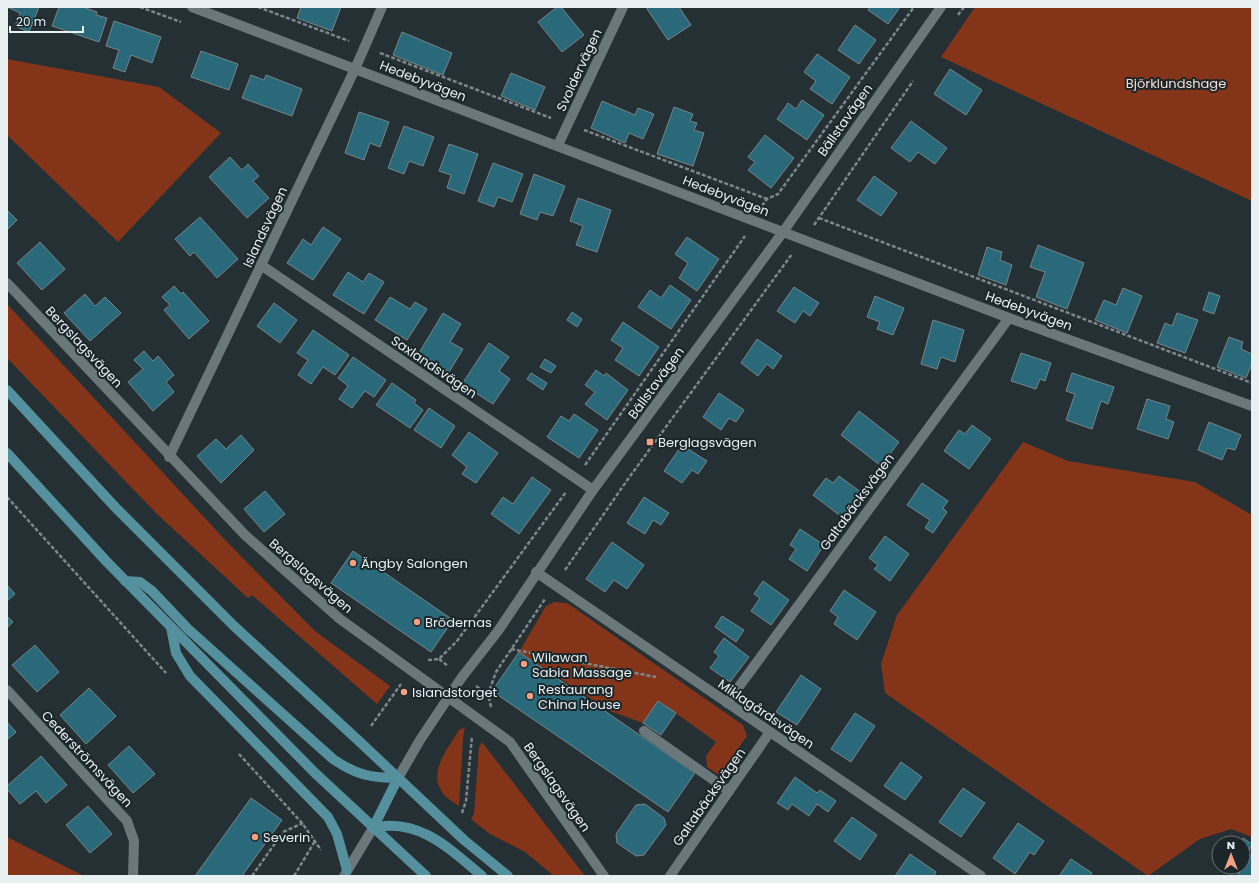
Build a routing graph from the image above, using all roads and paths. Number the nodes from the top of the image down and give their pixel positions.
1 (192, 7) edge
2 (258, 7) edge
3 (382, 7) edge
4 (623, 7) edge
5 (914, 7) edge
6 (941, 7) edge
7 (964, 7) edge
8 (955, 20) dead end
9 (364, 46) junction
10 (355, 69) junction
11 (915, 78) dead end
12 (568, 124) junction
13 (558, 145) junction
14 (766, 199) junction
15 (819, 218) junction
16 (753, 220) junction
17 (783, 232) junction
18 (804, 240) junction
19 (261, 265) junction
20 (7, 283) edge
21 (1010, 318) junction
22 (1252, 383) edge
23 (7, 390) edge
24 (1252, 406) edge
25 (7, 453) edge
26 (169, 457) junction
27 (575, 479) junction
28 (593, 490) junction
29 (7, 497) edge
30 (536, 572) junction
31 (125, 580) junction
32 (554, 585) junction
33 (172, 627) junction
34 (511, 649) junction
35 (412, 670) junction
36 (170, 678) dead end
37 (664, 678) dead end
38 (7, 690) edge
39 (449, 697) junction
40 (727, 703) junction
41 (482, 722) junction
42 (371, 726) dead end
43 (644, 731) dead end
44 (770, 732) junction
45 (238, 753) dead end
46 (398, 778) junction
47 (729, 791) junction
48 (462, 813) dead end
49 (302, 823) junction
50 (373, 828) junction
51 (316, 840) junction
52 (321, 850) dead end
53 (346, 873) edge
54 (133, 876) edge
55 (252, 876) edge
56 (294, 876) edge
57 (426, 876) edge
58 (482, 876) edge
59 (508, 876) edge
60 (604, 876) edge
61 (670, 876) edge
62 (981, 876) edge

1 - 10 street, Hedebyvägen
2 - 9 path
3 - 9 street, Islandsvägen
4 - 12 street, Svoldervägen
5 - 14 path
6 - 17 street, Bällstavägen
7 - 8 path
9 - 10 street, Islandsvägen
9 - 12 path
10 - 13 street, Hedebyvägen
10 - 19 street, Islandsvägen
11 - 15 path
12 - 13 street, Svoldervägen
12 - 14 path
13 - 16 street, Hedebyvägen
14 - 16 path
15 - 18 path
15 - 22 path
16 - 17 street, Hedebyvägen
16 - 27 path
17 - 18 street, Hedebyvägen
17 - 28 street, Bällstavägen
18 - 21 street, Hedebyvägen
18 - 32 path
19 - 26 street, Islandsvägen
19 - 27 street, Saxlandsvägen
20 - 26 street, Bergslagsvägen
21 - 24 street, Hedebyvägen
21 - 40 street, Galtabäcksvägen
23 - 46 main road
25 - 31 main road
26 - 35 street, Bergslagsvägen
27 - 28 street, Saxlandsvägen
27 - 35 path
28 - 30 street, Bällstavägen
29 - 36 path
30 - 32 street, Miklagårdsvägen
30 - 39 street, Bällstavägen
31 - 33 main road
31 - 46 main road
32 - 34 path
32 - 40 street, Miklagårdsvägen
33 - 50 main road
33 - 53 main road
34 - 37 path
34 - 41 path
35 - 39 street, Bergslagsvägen
35 - 42 path
38 - 54 street, Cederströmsvägen
39 - 41 street, Bergslagsvägen
39 - 46 street, Bällstavägen
40 - 44 street, Miklagårdsvägen
41 - 48 path
41 - 60 street, Bergslagsvägen
43 - 47 street
44 - 47 street, Galtabäcksvägen
44 - 62 street, Miklagårdsvägen
45 - 49 path
46 - 50 main road
46 - 59 main road
47 - 61 street, Galtabäcksvägen
49 - 51 path
49 - 55 path
50 - 53 street
50 - 57 main road
50 - 58 main road
51 - 52 path
51 - 56 path

